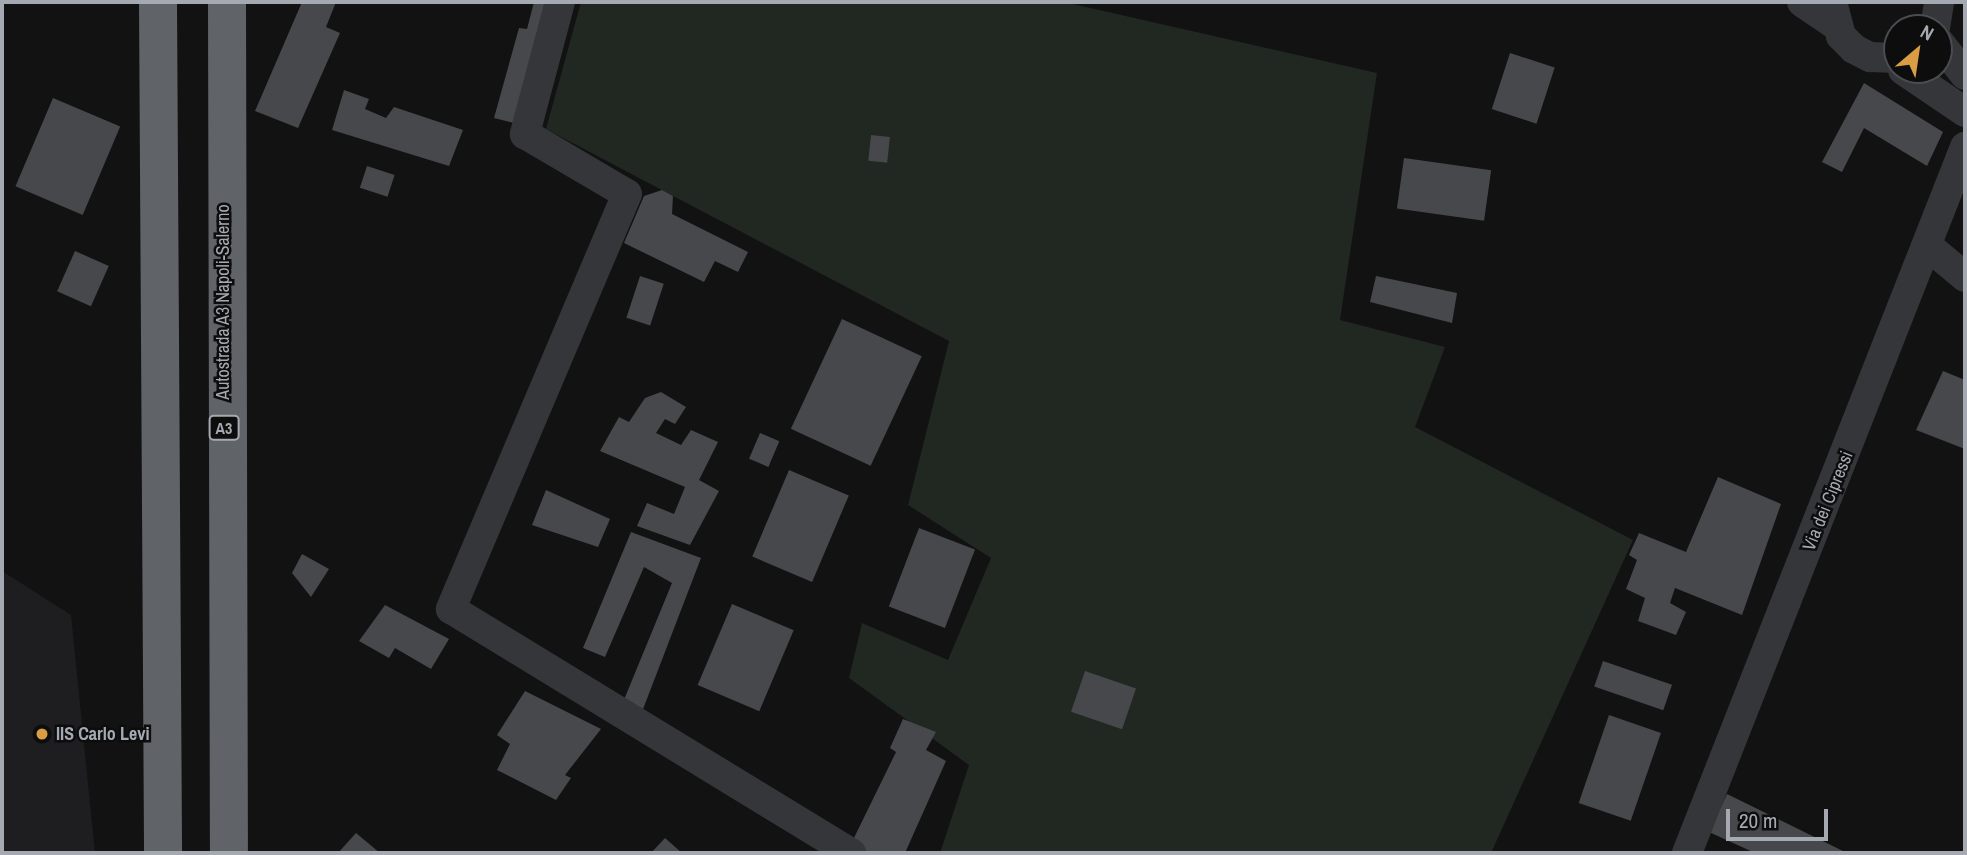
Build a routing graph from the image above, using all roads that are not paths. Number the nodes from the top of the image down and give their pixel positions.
1 (158, 2) edge
2 (227, 2) edge
3 (560, 2) edge
4 (1801, 2) edge
5 (1834, 14) edge
6 (1883, 59) edge
7 (1953, 60) edge
8 (1965, 75) edge
9 (1925, 84) edge
10 (1965, 113) edge
11 (1965, 147) edge
12 (1929, 247) junction
13 (1965, 276) edge
14 (163, 853) edge
15 (229, 853) edge
16 (851, 853) edge
17 (1688, 853) edge

1 - 14 highway
2 - 15 highway, Autostrada A3 Napoli-Salerno / A3
3 - 16 street
4 - 5 street
5 - 6 street
7 - 8 street
9 - 10 street
11 - 12 street, Via dei Cipressi
12 - 13 street
12 - 17 street, Via dei Cipressi

